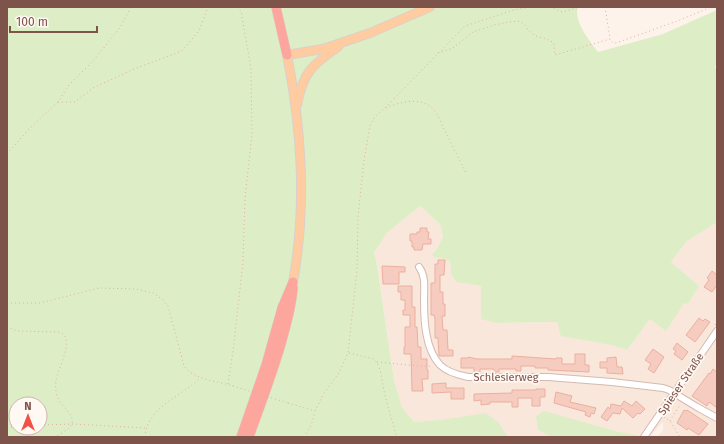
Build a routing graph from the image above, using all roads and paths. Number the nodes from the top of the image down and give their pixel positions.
1 (131, 7) edge
2 (208, 7) edge
3 (237, 7) edge
4 (276, 7) edge
5 (430, 7) edge
6 (531, 7) edge
7 (550, 7) edge
8 (580, 7) edge
9 (605, 7) edge
10 (700, 7) edge
11 (711, 7) edge
12 (702, 11) junction
13 (610, 39) junction
14 (344, 43) junction
15 (436, 54) junction
16 (287, 57) junction
17 (58, 102) junction
18 (385, 108) junction
19 (296, 112) junction
20 (7, 154) edge
21 (466, 173) dead end
22 (419, 267) dead end
23 (293, 282) junction
24 (7, 303) edge
25 (7, 327) edge
26 (717, 331) edge
27 (348, 353) junction
28 (377, 362) junction
29 (440, 365) junction
30 (200, 378) junction
31 (228, 384) junction
32 (675, 394) junction
33 (684, 399) junction
34 (315, 411) junction
35 (660, 415) junction
36 (717, 418) edge
37 (670, 421) junction
38 (72, 424) junction
39 (48, 425) edge
40 (146, 428) junction
41 (54, 437) edge
42 (145, 437) edge
43 (241, 437) edge
44 (249, 437) edge
45 (304, 437) edge
46 (396, 437) edge
47 (644, 437) edge
48 (680, 437) edge

1 - 17 path
2 - 17 path
3 - 31 path
4 - 16 highway
5 - 14 main road
6 - 15 path
7 - 8 path
9 - 13 path
10 - 12 path
11 - 12 path
12 - 13 path
13 - 15 path
14 - 16 main road
14 - 19 main road
15 - 18 path
16 - 19 main road
17 - 20 path
18 - 21 path
18 - 27 path
19 - 23 main road
22 - 29 street
23 - 43 highway
23 - 44 highway
24 - 30 path
25 - 38 path
26 - 32 street, Spieser Straße
27 - 28 path
27 - 34 path
28 - 29 path
28 - 46 path
29 - 32 street, Schlesierweg
30 - 31 path
30 - 40 path
31 - 34 path, bridge
32 - 33 street, Schlesierweg
32 - 35 street, Spieser Straße
33 - 36 street, Schlesierweg
33 - 37 path
34 - 45 path
35 - 37 path
35 - 47 street, Spieser Straße
37 - 48 path
38 - 39 path
38 - 40 path
38 - 41 path
40 - 42 path

